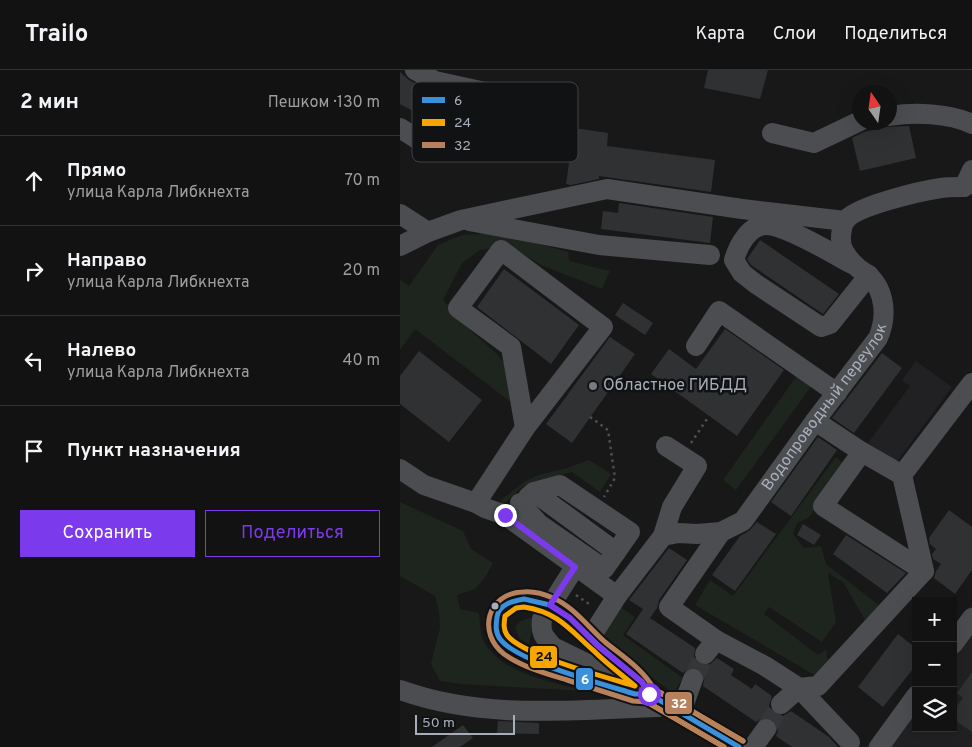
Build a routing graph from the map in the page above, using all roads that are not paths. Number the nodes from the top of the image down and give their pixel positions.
1 (415, 70) edge
2 (440, 82) edge
3 (897, 115) edge
4 (972, 124) edge
5 (852, 125) edge
6 (400, 128) edge
7 (772, 133) dead end
8 (412, 136) edge
9 (969, 183) edge
10 (400, 214) edge
11 (461, 220) junction
12 (845, 220) junction
13 (428, 232) junction
14 (400, 246) edge
15 (710, 255) dead end
16 (862, 270) junction
17 (696, 346) dead end
18 (972, 383) edge
19 (837, 392) junction
20 (815, 421) junction
21 (525, 428) junction
22 (674, 451) road end
23 (862, 452) junction
24 (400, 469) edge
25 (902, 475) junction
26 (476, 503) junction
27 (520, 503) junction
28 (721, 532) junction
29 (663, 536) junction
30 (575, 567) junction
31 (924, 571) junction
32 (617, 596) junction
33 (550, 605) junction
34 (972, 618) edge
35 (590, 638) junction
36 (954, 642) edge
37 (693, 679) tunnel mouth
38 (799, 688) junction
39 (400, 690) edge
40 (649, 694) junction
41 (912, 702) edge
42 (781, 704) tunnel mouth
43 (677, 709) junction
44 (766, 729) tunnel mouth
45 (850, 742) dead end
46 (739, 747) edge
47 (753, 747) edge
48 (879, 747) edge

1 - 2 street
3 - 4 street
5 - 7 street
6 - 8 street
9 - 12 street
10 - 13 street
11 - 12 street
11 - 13 street
11 - 15 street
12 - 16 street, Водопроводный переулок
13 - 14 street
16 - 16 street
16 - 19 street, Водопроводный переулок
17 - 19 street
18 - 25 street
19 - 20 street, Водопроводный переулок
20 - 23 street
20 - 28 street, Водопроводный переулок
21 - 21 street
21 - 26 street
22 - 29 street
23 - 25 street
23 - 31 street
24 - 26 street
25 - 31 street
26 - 27 street
27 - 27 street
27 - 30 street
28 - 29 street, Водопроводный переулок
28 - 38 street
29 - 32 street
30 - 32 street
30 - 33 street
31 - 38 street
32 - 35 street
33 - 35 street
33 - 40 street
33 - 40 street
34 - 36 street
35 - 40 street
37 - 43 street
38 - 42 street
38 - 45 street
39 - 43 street
40 - 43 street
41 - 48 street
43 - 46 street
44 - 47 street

